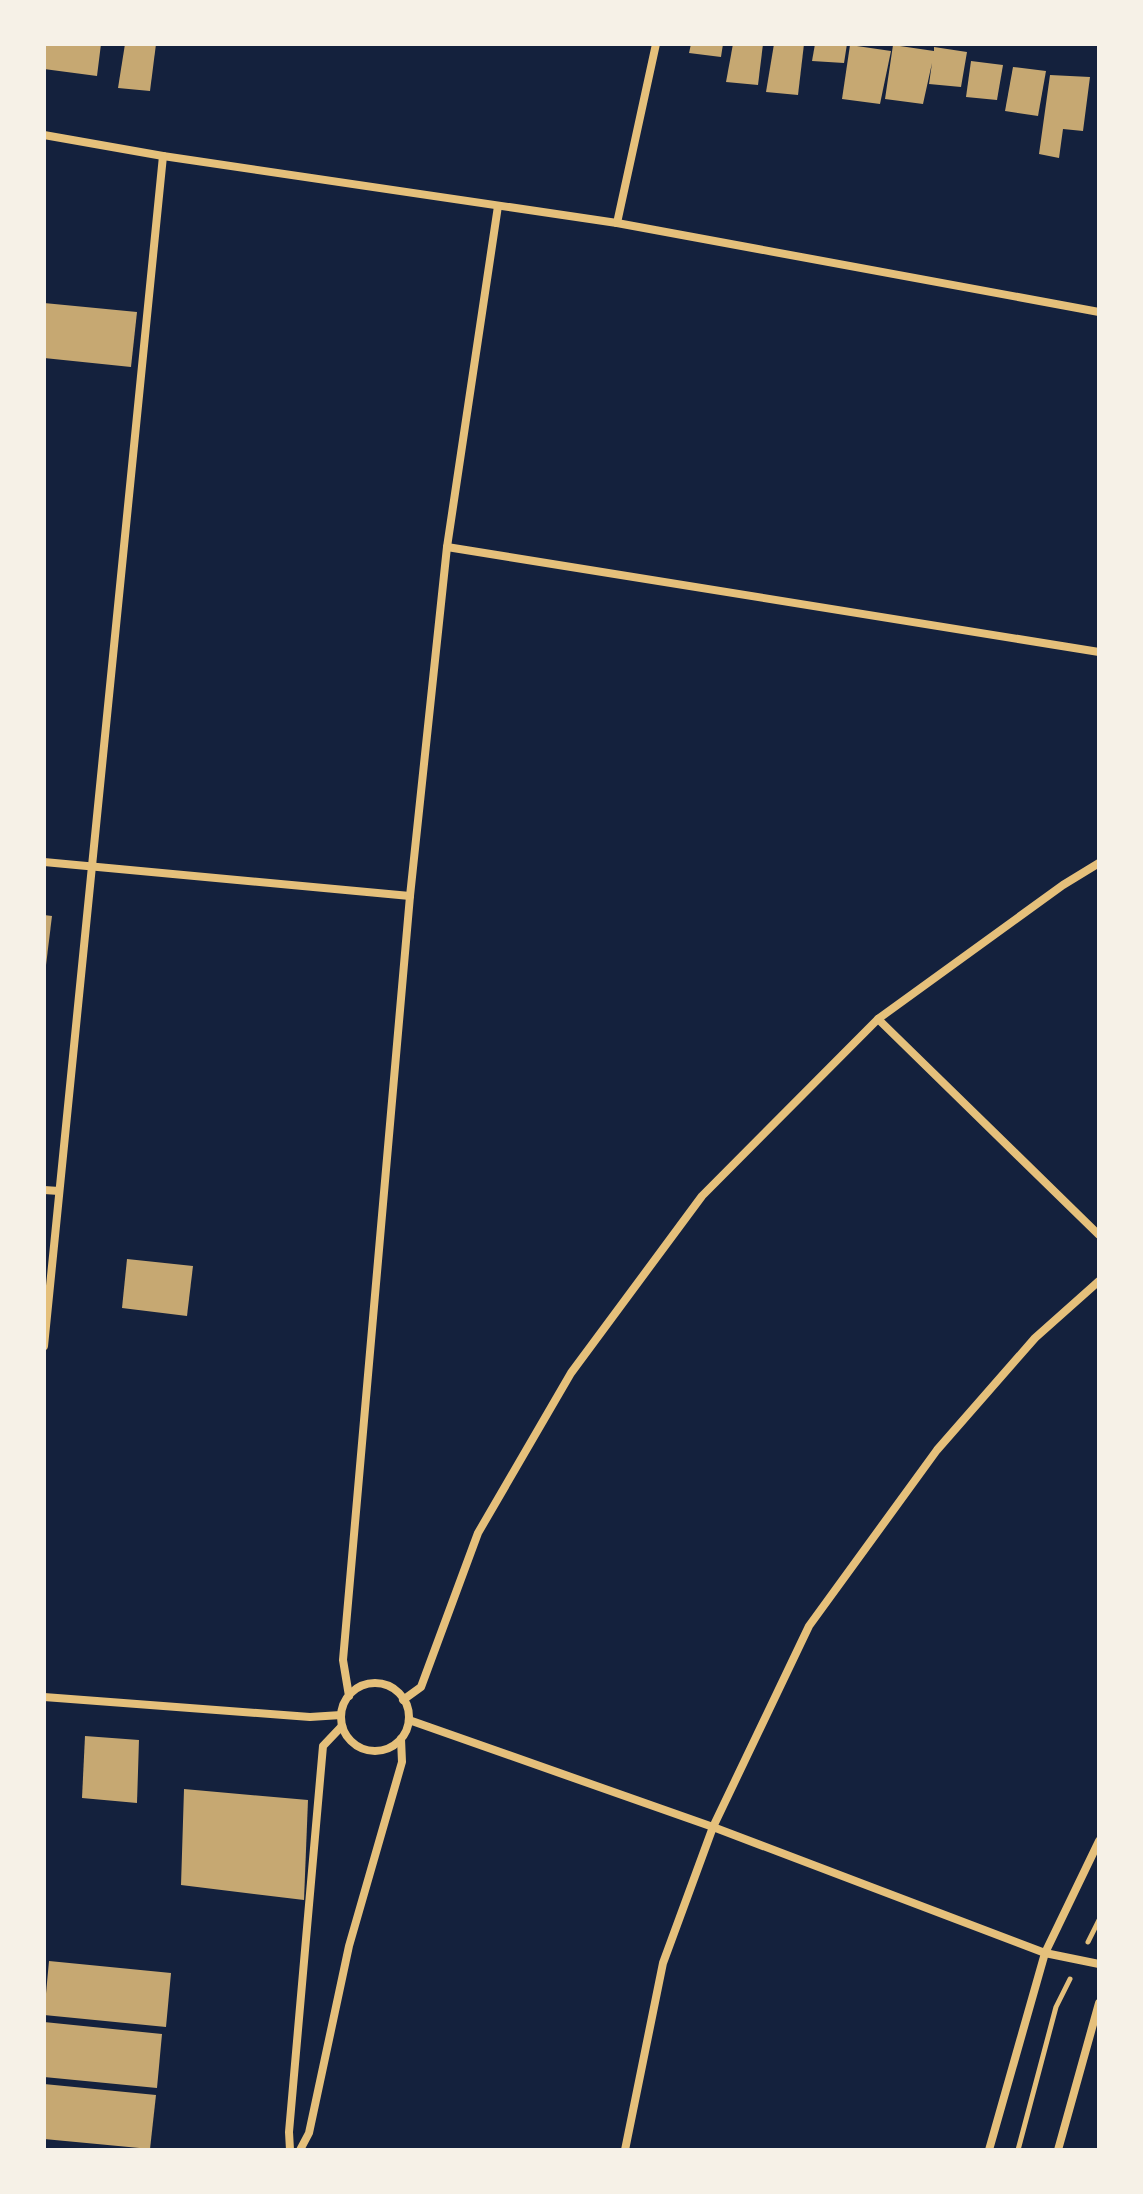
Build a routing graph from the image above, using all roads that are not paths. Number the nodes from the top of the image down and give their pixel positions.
1 (656, 44) edge
2 (44, 135) edge
3 (163, 156) junction
4 (498, 206) junction
5 (617, 223) junction
6 (1099, 312) edge
7 (447, 547) junction
8 (1099, 652) edge
9 (44, 862) edge
10 (1099, 863) edge
11 (92, 866) junction
12 (410, 896) junction
13 (878, 1019) junction
14 (44, 1190) edge
15 (59, 1191) junction
16 (1099, 1235) edge
17 (1099, 1281) edge
18 (44, 1346) edge
19 (349, 1696) junction
20 (44, 1697) edge
21 (403, 1700) junction
22 (341, 1715) junction
23 (409, 1720) junction
24 (342, 1726) junction
25 (401, 1739) junction
26 (713, 1827) junction
27 (1099, 1841) edge
28 (1045, 1953) junction
29 (1099, 1964) edge
30 (1099, 2003) edge
31 (290, 2150) edge
32 (300, 2150) edge
33 (625, 2150) edge
34 (989, 2150) edge
35 (1058, 2150) edge

1 - 5 street
2 - 3 street
3 - 4 street
3 - 11 street
4 - 5 street
4 - 7 street
5 - 6 street
7 - 8 street
7 - 12 street
9 - 11 street
10 - 13 street
11 - 12 street
11 - 15 street
12 - 19 street
13 - 16 street
13 - 21 street
14 - 15 street
15 - 18 street
17 - 26 street
19 - 21 street
19 - 22 street
20 - 22 street
21 - 23 street
22 - 24 street
23 - 25 street
23 - 26 street
24 - 25 street
24 - 31 street
25 - 32 street
26 - 28 street
26 - 33 street
27 - 28 street
28 - 29 street
28 - 34 street
30 - 35 street

